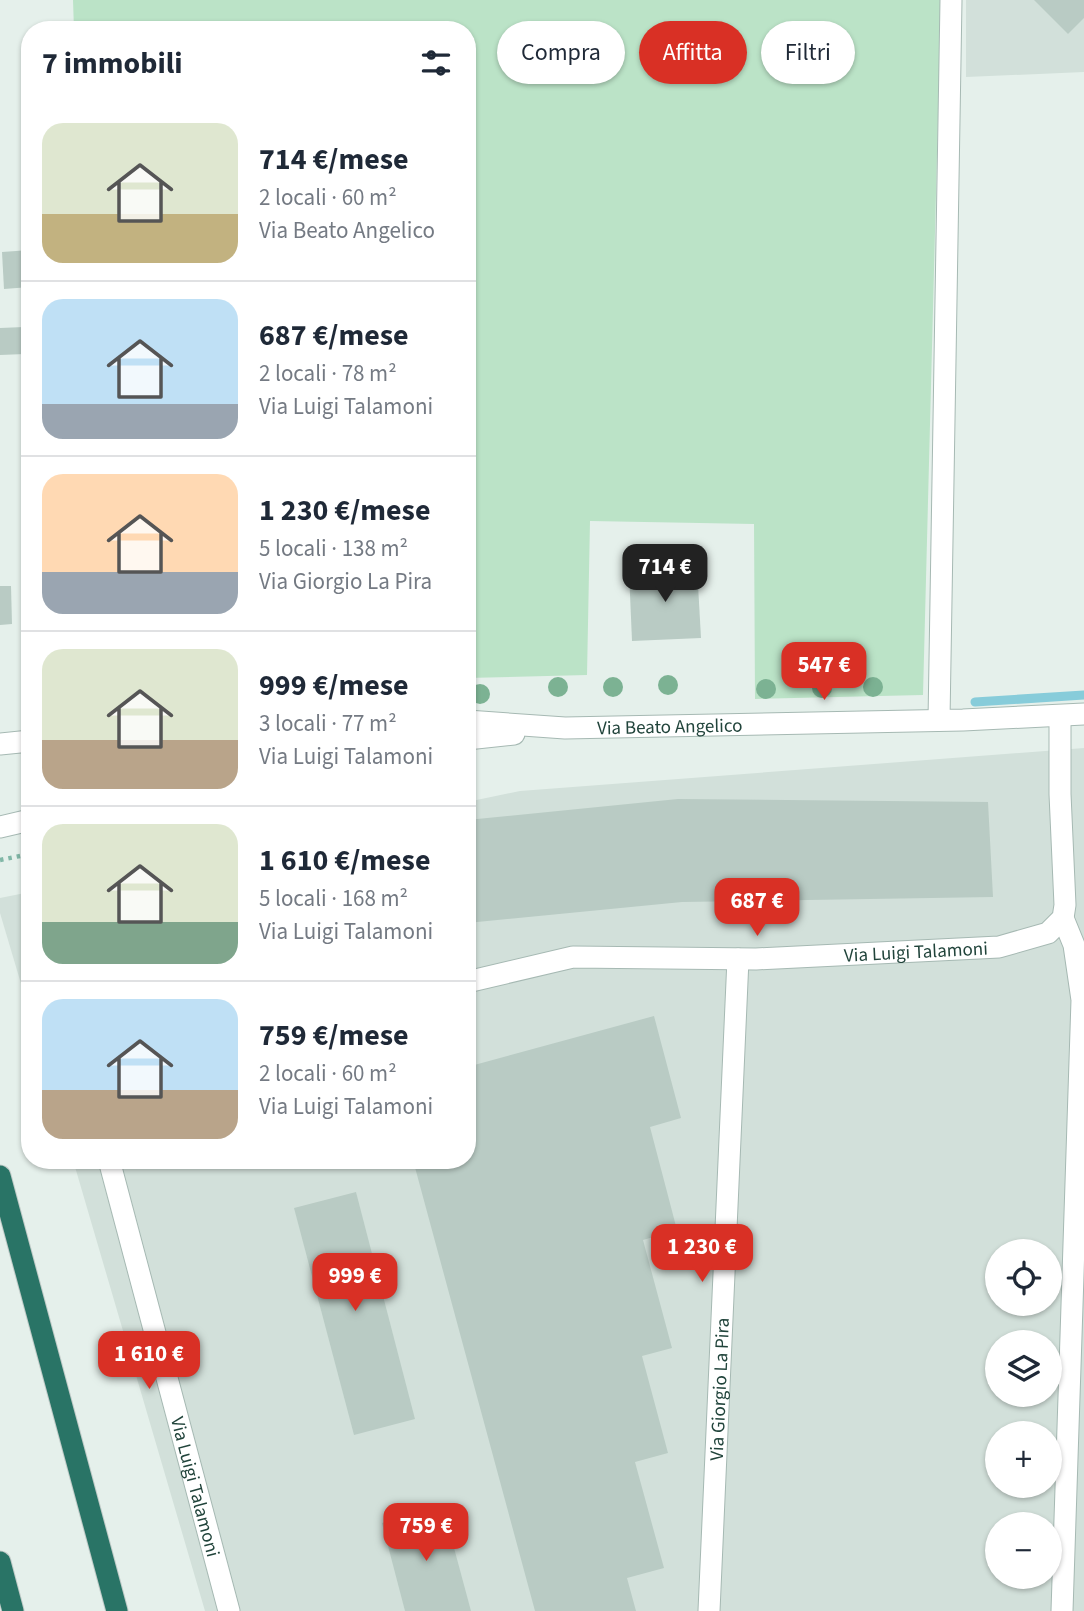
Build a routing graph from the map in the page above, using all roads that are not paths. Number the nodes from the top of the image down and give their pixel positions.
1 (951, 0) edge
2 (1084, 714) edge
3 (1060, 716) junction
4 (939, 720) junction
5 (476, 722) edge
6 (565, 728) junction
7 (476, 738) edge
8 (21, 742) edge
9 (0, 744) edge
10 (21, 822) edge
11 (0, 827) edge
12 (1063, 918) junction
13 (738, 959) junction
14 (476, 980) edge
15 (111, 1169) edge
16 (0, 1176) edge
17 (0, 1562) edge
18 (13, 1611) edge
19 (117, 1611) edge
20 (229, 1611) edge
21 (709, 1611) edge
22 (1062, 1611) edge

1 - 4 street
2 - 3 street, Via Beato Angelico
3 - 4 street, Via Beato Angelico
3 - 12 street
4 - 6 street, Via Beato Angelico
5 - 6 street, Via Beato Angelico
6 - 7 street
8 - 9 street
10 - 11 street
12 - 13 street, Via Luigi Talamoni
12 - 22 street
13 - 14 street, Via Luigi Talamoni
13 - 21 street, Via Giorgio La Pira
15 - 20 street, Via Luigi Talamoni
16 - 19 highway
17 - 18 highway

